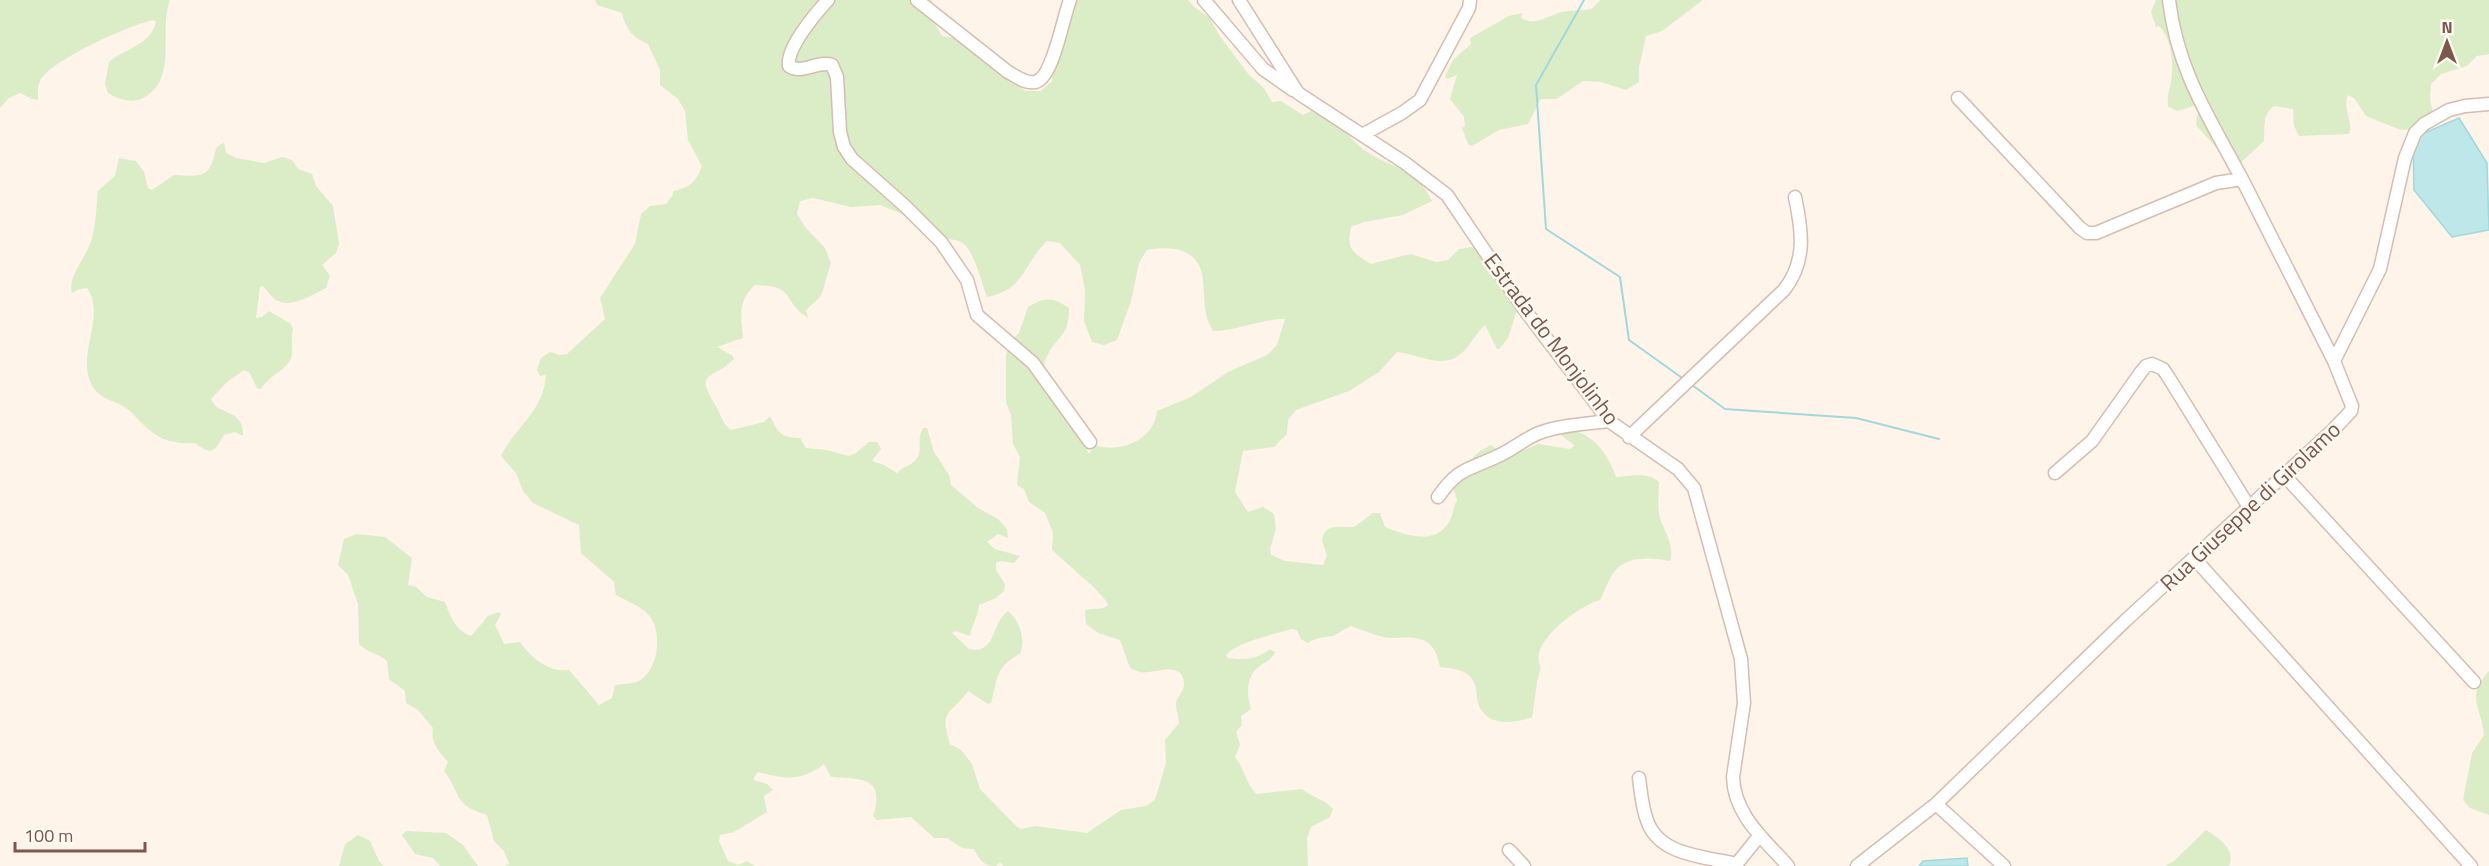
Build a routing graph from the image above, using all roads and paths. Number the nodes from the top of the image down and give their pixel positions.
1 (828, 0) edge
2 (917, 0) edge
3 (1070, 0) edge
4 (1204, 0) edge
5 (1239, 0) edge
6 (1470, 0) edge
7 (2169, 0) edge
8 (1298, 93) junction
9 (1958, 98) dead end
10 (2489, 104) edge
11 (1362, 135) junction
12 (2242, 179) junction
13 (1795, 196) dead end
14 (2334, 361) junction
15 (1609, 421) junction
16 (1629, 437) junction
17 (1090, 442) dead end
18 (2055, 473) dead end
19 (2284, 475) junction
20 (1438, 497) dead end
21 (2249, 507) junction
22 (2194, 558) junction
23 (2474, 682) dead end
24 (1639, 778) dead end
25 (1936, 804) junction
26 (1760, 835) junction
27 (1509, 850) dead end
28 (1736, 865) edge
29 (1524, 866) edge
30 (1788, 866) edge
31 (1857, 866) edge
32 (2004, 866) edge
33 (2471, 866) edge

1 - 17 street
2 - 3 street
4 - 8 street
5 - 8 street, Estrada do Monjolinho
6 - 11 street
7 - 12 street, Rua Giuseppe di Girolamo
8 - 11 street, Estrada do Monjolinho
9 - 12 street
10 - 14 street
11 - 15 street, Estrada do Monjolinho
12 - 14 street, Rua Giuseppe di Girolamo
13 - 16 street
14 - 19 street, Rua Giuseppe di Girolamo
15 - 16 street, Estrada do Monjolinho
15 - 20 street
16 - 26 street, Estrada do Monjolinho
18 - 21 street
19 - 21 street, Rua Giuseppe di Girolamo
19 - 23 street
21 - 22 street, Rua Giuseppe di Girolamo
22 - 25 street, Rua Giuseppe di Girolamo
22 - 33 street
24 - 28 street
25 - 31 street, Rua Giuseppe di Girolamo
25 - 32 street
26 - 28 street
26 - 30 street, Estrada do Monjolinho
27 - 29 street

